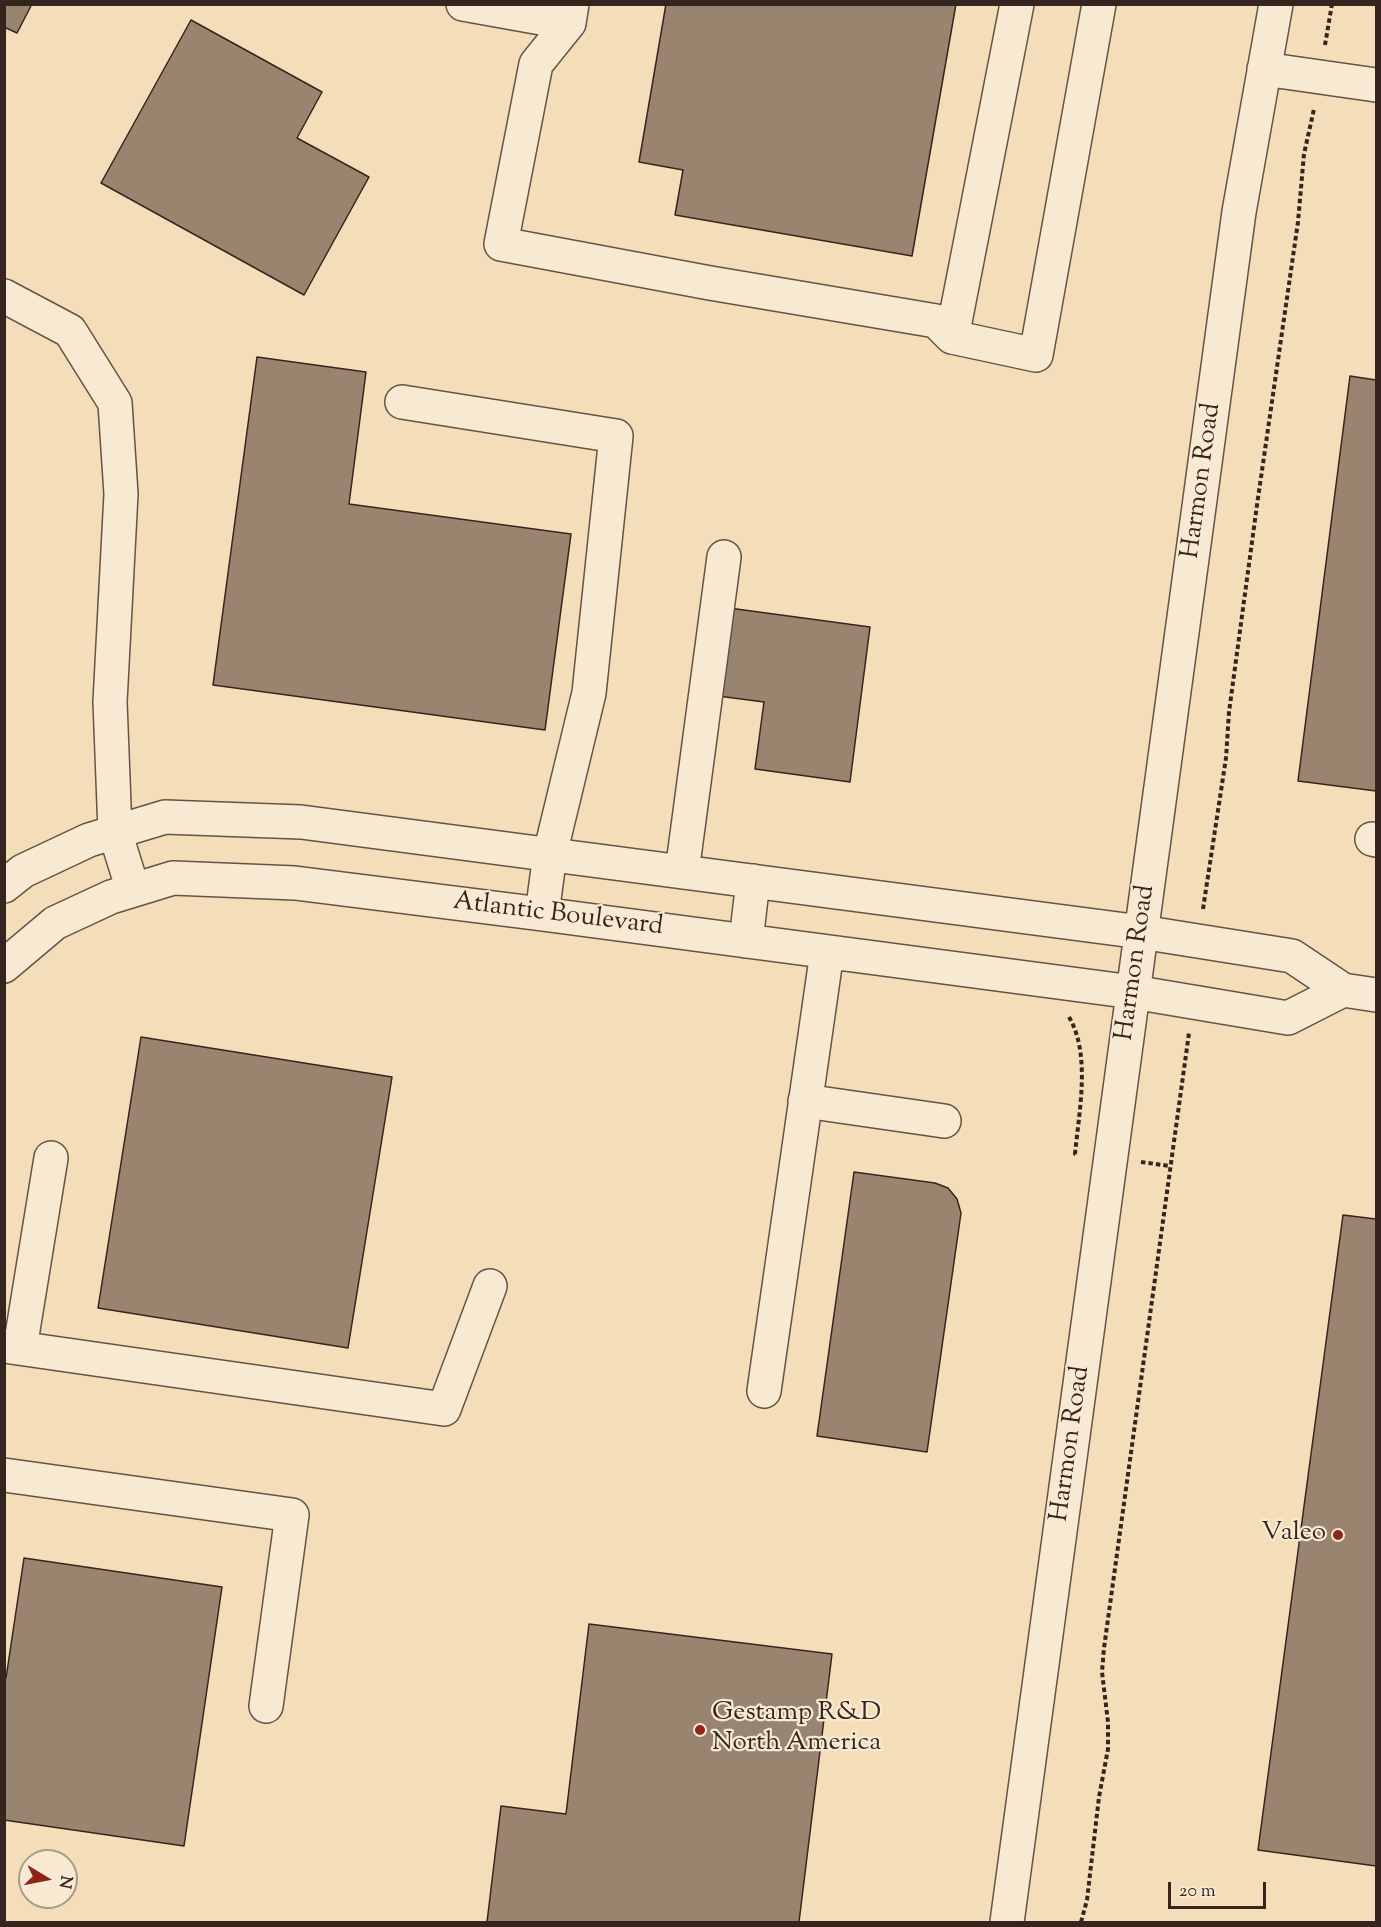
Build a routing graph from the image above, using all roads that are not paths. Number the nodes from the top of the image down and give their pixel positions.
1 (463, 4) edge
2 (1017, 4) edge
3 (1099, 4) edge
4 (1275, 4) edge
5 (570, 14) edge
6 (1264, 69) junction
7 (1377, 85) edge
8 (4, 296) edge
9 (952, 337) junction
10 (402, 402) dead end
11 (724, 556) dead end
12 (115, 832) junction
13 (550, 854) junction
14 (682, 872) junction
15 (753, 881) junction
16 (4, 886) edge
17 (133, 890) junction
18 (542, 914) junction
19 (1142, 932) junction
20 (746, 941) junction
21 (827, 952) junction
22 (4, 966) edge
23 (1343, 990) junction
24 (1133, 992) junction
25 (1377, 995) edge
26 (806, 1101) junction
27 (944, 1121) dead end
28 (51, 1158) dead end
29 (490, 1286) dead end
30 (12, 1347) edge
31 (764, 1391) dead end
32 (4, 1475) edge
33 (266, 1706) dead end
34 (1007, 1923) edge

1 - 5 street
2 - 9 street
3 - 9 street
4 - 6 street, Harmon Road
5 - 9 street
6 - 7 street
6 - 19 street, Harmon Road
8 - 12 street
10 - 13 street
11 - 14 street
12 - 13 street
12 - 16 street
12 - 17 street
13 - 14 street
13 - 18 street
14 - 15 street
15 - 19 street
15 - 20 street
17 - 18 street, Atlantic Boulevard
17 - 22 street, Atlantic Boulevard
18 - 20 street, Atlantic Boulevard
19 - 23 street
19 - 24 street, Harmon Road
20 - 21 street, Atlantic Boulevard
21 - 24 street, Atlantic Boulevard
21 - 26 street
23 - 24 street, Atlantic Boulevard
23 - 25 street
24 - 34 street, Harmon Road
26 - 27 street
26 - 31 street
28 - 30 street
29 - 30 street
32 - 33 street

